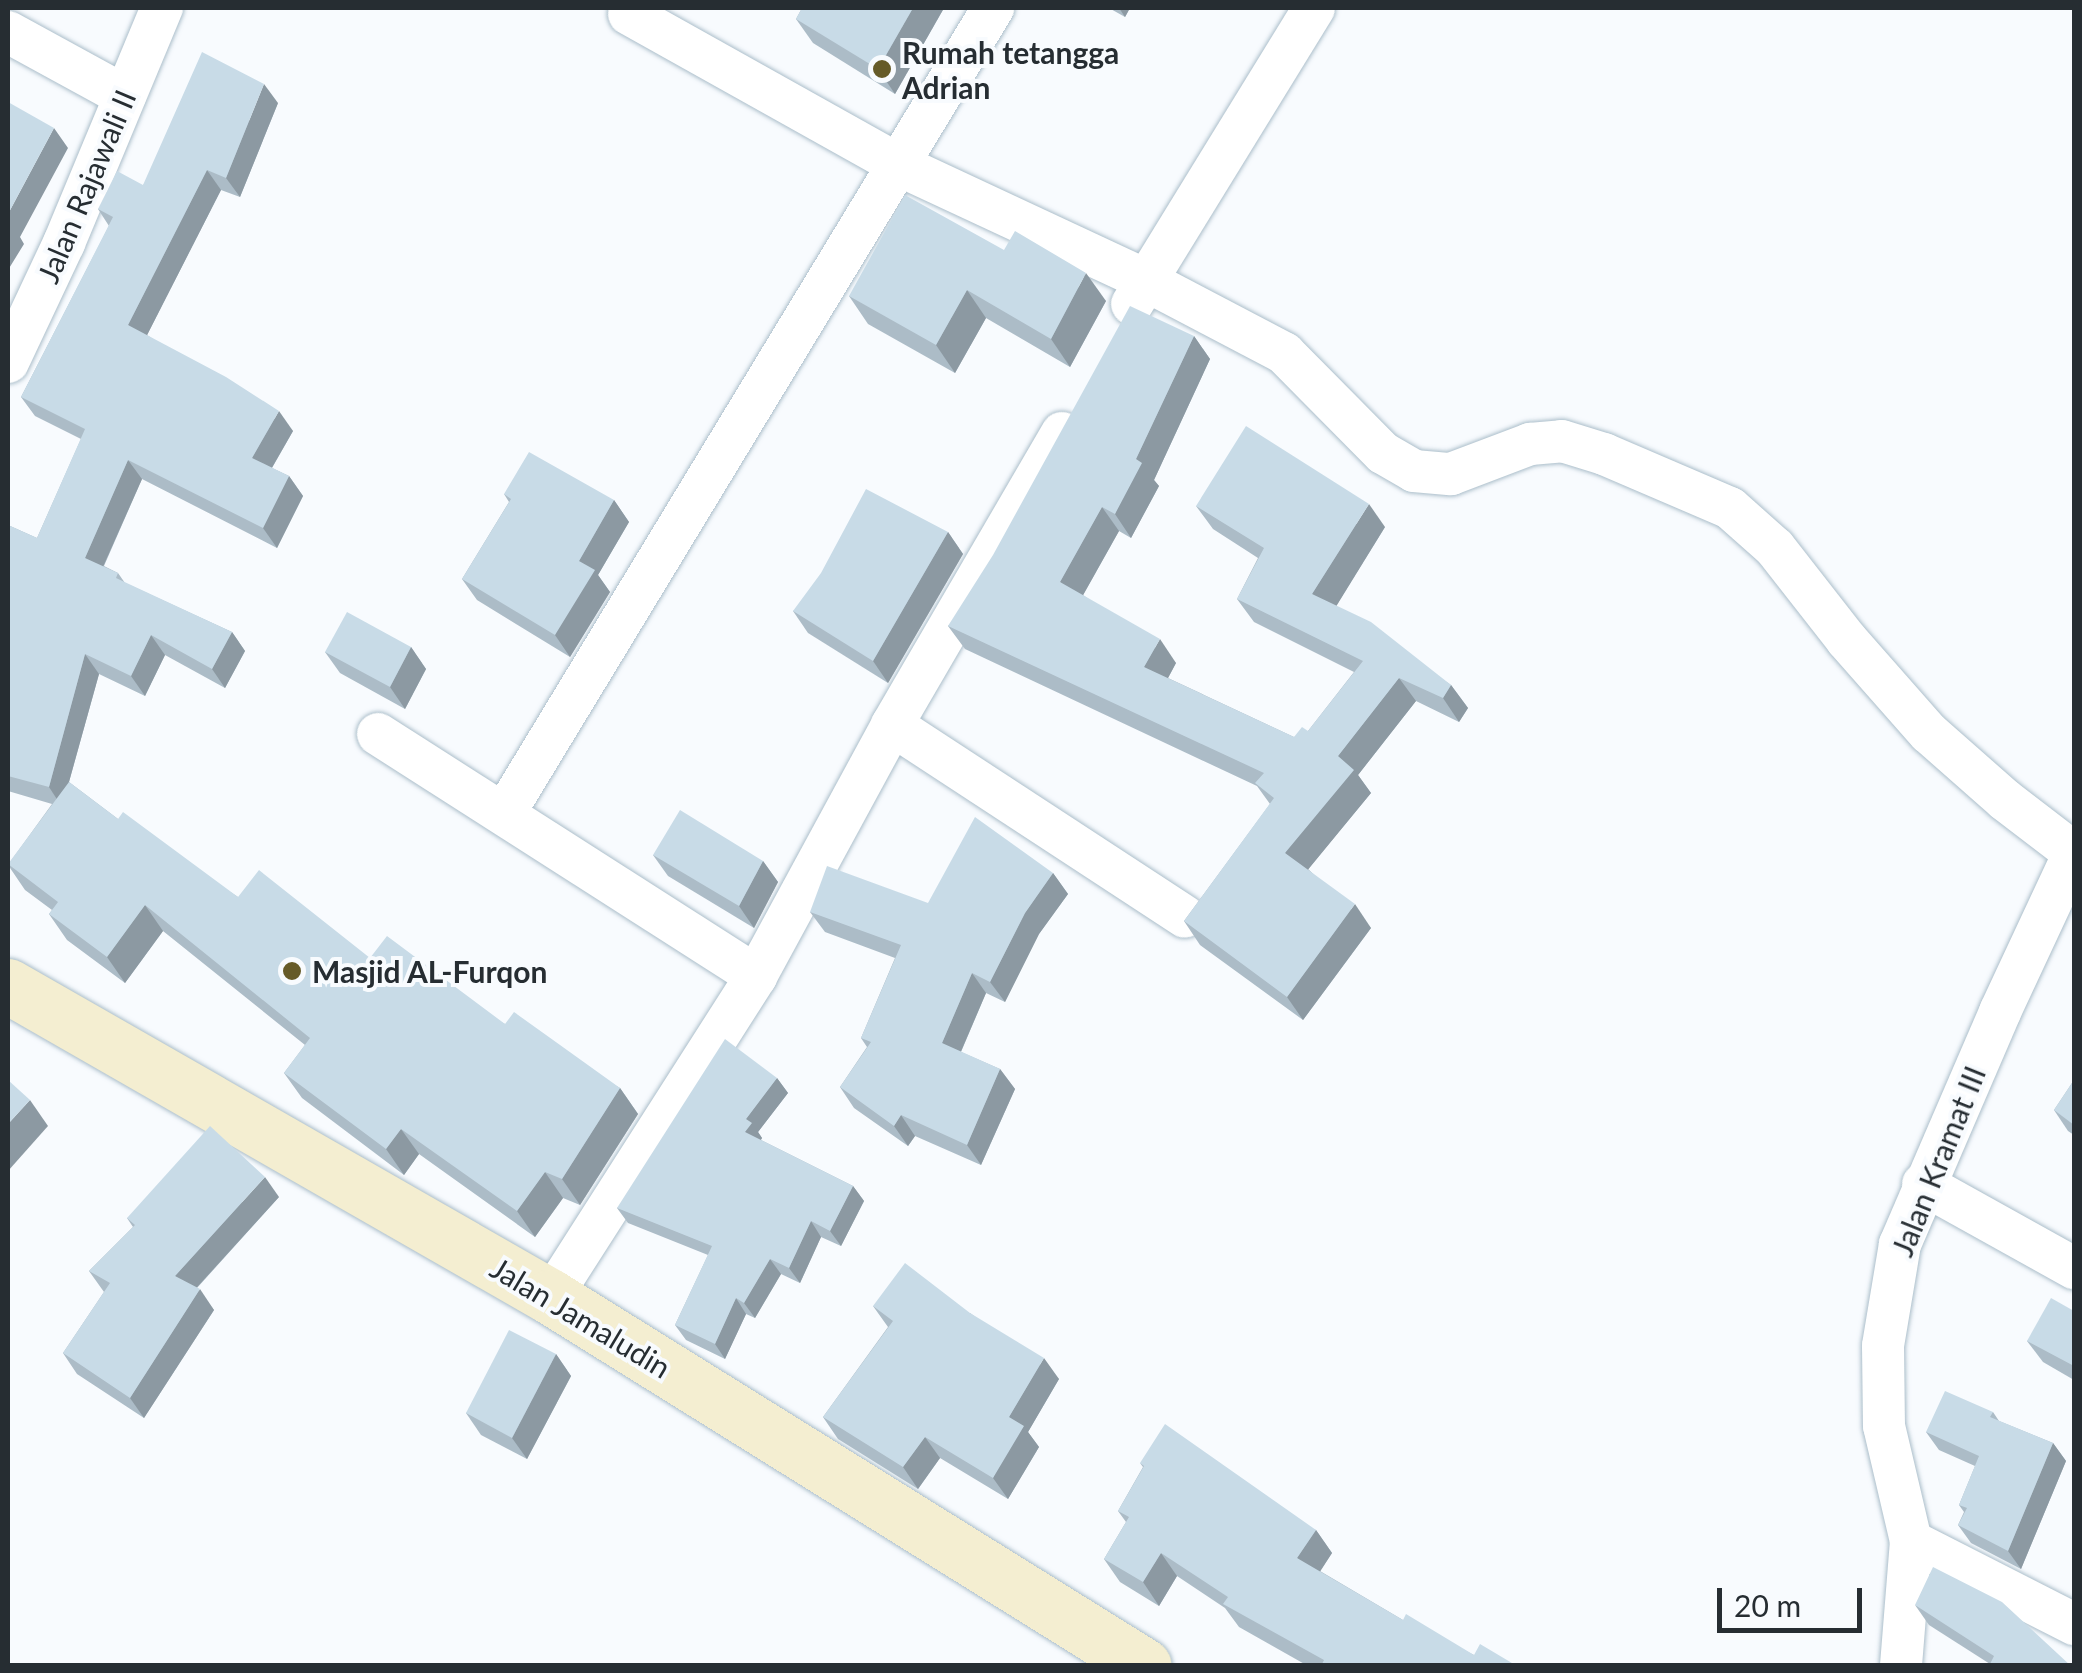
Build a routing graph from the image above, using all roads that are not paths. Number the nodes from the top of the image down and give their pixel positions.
1 (162, 8) edge
2 (993, 8) edge
3 (1314, 8) edge
4 (629, 14) dead end
5 (8, 32) edge
6 (125, 96) junction
7 (901, 166) junction
8 (1145, 280) junction
9 (1117, 332) edge
10 (8, 362) edge
11 (1080, 402) edge
12 (892, 724) junction
13 (378, 734) dead end
14 (504, 814) junction
15 (2074, 853) edge
16 (1185, 917) edge
17 (756, 976) junction
18 (8, 986) edge
19 (1923, 1184) junction
20 (2074, 1268) edge
21 (551, 1297) junction
22 (1911, 1541) junction
23 (2074, 1624) edge
24 (1144, 1666) edge
25 (1900, 1666) edge

1 - 6 street, Jalan Rajawali II
2 - 7 street
3 - 8 street
4 - 7 street
5 - 6 street
6 - 10 street, Jalan Rajawali II
7 - 8 street
7 - 14 street
8 - 9 street
8 - 15 street
11 - 12 street
12 - 16 street
12 - 17 street
13 - 14 street
14 - 17 street
15 - 19 street, Jalan Kramat III
17 - 21 street
18 - 21 street, Jalan Jamaludin
19 - 20 street
19 - 22 street, Jalan Kramat III
21 - 24 street, Jalan Jamaludin
22 - 23 street
22 - 25 street, Jalan Kramat III

